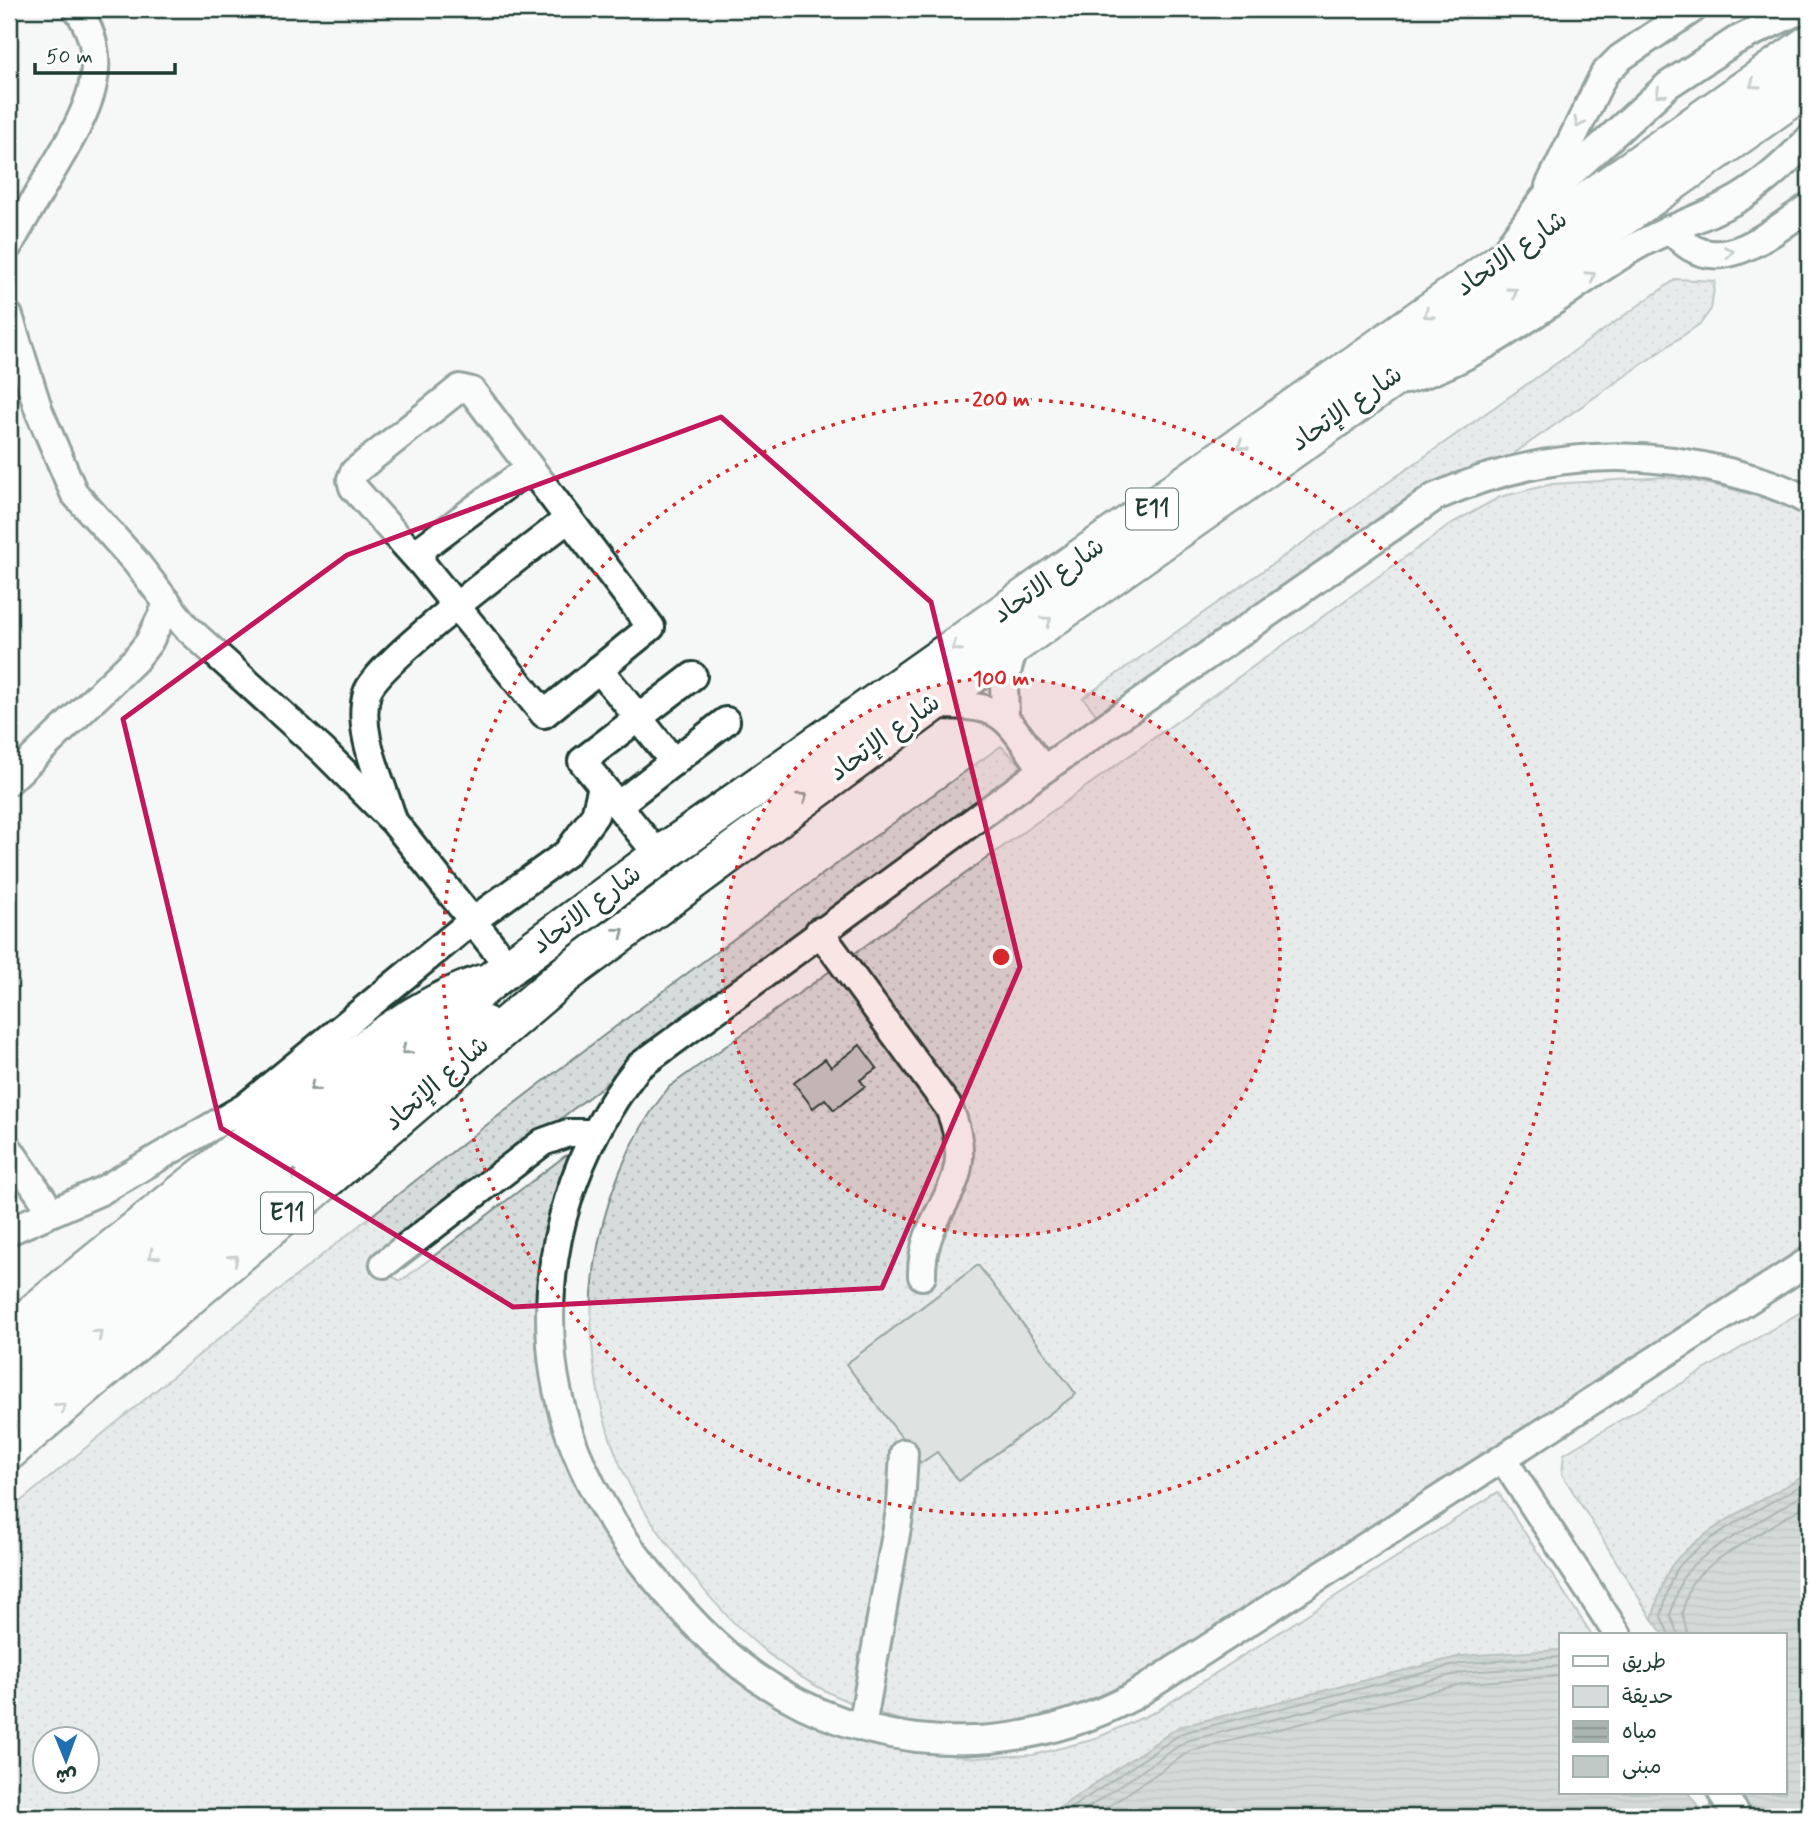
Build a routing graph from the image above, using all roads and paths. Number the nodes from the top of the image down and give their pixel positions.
1 (77, 9) edge
2 (1693, 9) edge
3 (1802, 9) edge
4 (1809, 44) edge
5 (1809, 86) edge
6 (1809, 139) edge
7 (1544, 198) junction
8 (1809, 207) edge
9 (1669, 229) junction
10 (9, 245) edge
11 (1493, 268) junction
12 (9, 316) edge
13 (1380, 386) junction
14 (535, 478) junction
15 (1809, 502) edge
16 (568, 519) junction
17 (422, 564) junction
18 (168, 603) junction
19 (456, 607) junction
20 (1015, 644) junction
21 (599, 669) junction
22 (694, 676) dead end
23 (929, 705) junction
24 (1005, 717) junction
25 (639, 719) junction
26 (726, 721) dead end
27 (674, 762) junction
28 (1043, 770) junction
29 (9, 781) edge
30 (610, 795) junction
31 (394, 822) junction
32 (659, 856) junction
33 (472, 921) junction
34 (820, 931) junction
35 (503, 972) junction
36 (566, 974) junction
37 (594, 1133) junction
38 (9, 1149) edge
39 (51, 1211) junction
40 (9, 1231) edge
41 (101, 1254) junction
42 (1809, 1261) edge
43 (384, 1264) dead end
44 (922, 1276) dead end
45 (9, 1317) edge
46 (9, 1331) edge
47 (9, 1373) edge
48 (9, 1410) edge
49 (9, 1451) edge
50 (904, 1453) dead end
51 (1503, 1459) junction
52 (1617, 1633) edge
53 (862, 1727) junction
54 (1722, 1794) edge
55 (1738, 1817) edge

1 - 10 street
2 -> 7 street
3 -> 7 street
4 -> 11 highway, شارع الاتحاد / E11
13 -> 5 highway, شارع الإتحاد / E11
6 - 9 street
7 - 11 street
9 -> 8 street
13 -> 9 street
11 -> 32 highway, شارع الاتحاد / E11
12 - 18 street
20 -> 13 highway, شارع الإتحاد / E11
14 - 16 street
14 - 17 street
14 - 17 street
15 - 28 street
16 - 19 street
16 - 21 street
17 - 19 street
18 - 29 street
18 - 31 street
19 - 21 street
19 - 31 street
20 - 23 highway, شارع الإتحاد / E11
20 - 24 street
21 - 25 street
22 - 25 street
23 - 24 street
36 -> 23 highway, شارع الإتحاد / E11
24 - 28 street
25 - 27 street
25 - 30 street
26 - 27 street
27 - 30 street
28 - 34 street
30 - 32 street
30 - 33 street
31 - 33 street
32 - 35 highway, شارع الاتحاد / E11
33 - 35 street
33 - 39 street
34 - 37 street
34 - 44 street
35 -> 41 main road
35 -> 47 highway, شارع الإتحاد / E11
48 -> 36 main road
49 -> 36 highway, شارع الإتحاد / E11
37 - 43 street
37 - 53 street
38 - 39 street
39 - 40 street
41 - 45 main road
41 - 46 main road
42 - 51 street
50 - 53 street
51 - 52 street
51 - 53 street
54 - 55 street

